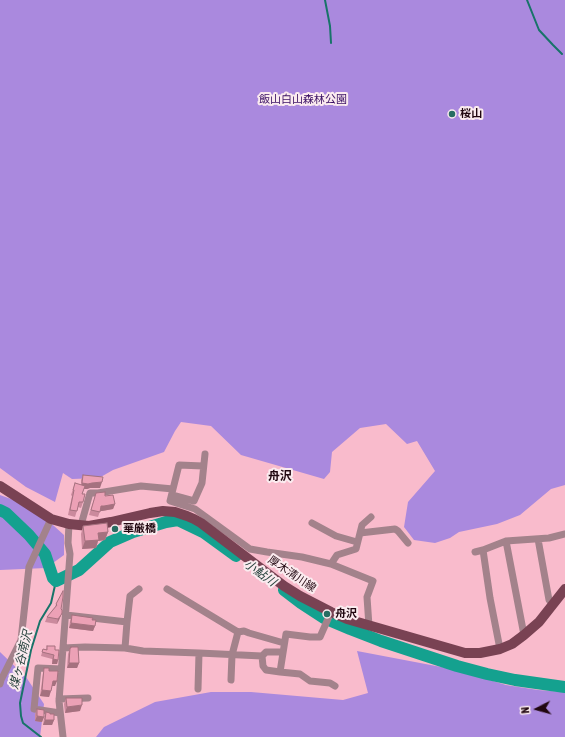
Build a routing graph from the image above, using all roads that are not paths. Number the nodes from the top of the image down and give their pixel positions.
1 (205, 454) dead end
2 (203, 466) junction
3 (0, 486) edge
4 (173, 492) junction
5 (371, 517) dead end
6 (51, 519) junction
7 (204, 520) junction
8 (312, 523) dead end
9 (69, 524) junction
10 (81, 525) junction
11 (360, 533) junction
12 (564, 537) edge
13 (538, 538) junction
14 (506, 541) junction
15 (357, 542) junction
16 (408, 543) dead end
17 (483, 550) junction
18 (475, 552) dead end
19 (331, 564) junction
20 (139, 589) dead end
21 (167, 589) dead end
22 (565, 589) edge
23 (553, 604) junction
24 (66, 612) junction
25 (330, 614) junction
26 (127, 622) junction
27 (369, 626) junction
28 (238, 632) junction
29 (524, 635) junction
30 (284, 643) junction
31 (63, 648) junction
32 (125, 648) junction
33 (500, 649) junction
34 (283, 652) junction
35 (199, 653) junction
36 (232, 655) junction
37 (262, 656) junction
38 (61, 669) junction
39 (280, 672) junction
40 (231, 680) dead end
41 (0, 684) edge
42 (335, 686) dead end
43 (198, 689) dead end
44 (88, 698) dead end
45 (59, 699) junction
46 (60, 713) junction
47 (63, 737) edge

1 - 2 street
2 - 4 street
2 - 4 street
3 - 6 main road, 厚木清川線
4 - 7 street
4 - 10 street
5 - 11 street
6 - 9 main road, 厚木清川線
6 - 41 street
7 - 10 main road, 厚木清川線
7 - 19 street
7 - 25 main road, 厚木清川線
8 - 15 street
9 - 10 main road, 厚木清川線
9 - 24 street
11 - 15 street
11 - 16 street
12 - 13 street
13 - 14 street
13 - 23 street
14 - 17 street
14 - 29 street
15 - 19 street
17 - 18 street
17 - 33 street
19 - 27 street
20 - 26 street
21 - 28 street
22 - 23 main road, 厚木清川線
23 - 29 main road, 厚木清川線
24 - 26 street
24 - 31 street
25 - 27 main road, 厚木清川線
25 - 30 street
26 - 32 street
27 - 33 main road, 厚木清川線
28 - 30 street
28 - 36 street
29 - 33 main road, 厚木清川線
30 - 34 street
31 - 32 street
31 - 38 street
32 - 35 street
34 - 37 street
34 - 39 street
35 - 36 street
35 - 43 street
36 - 37 street
36 - 40 street
37 - 39 street
38 - 45 street
38 - 46 street
39 - 42 street
44 - 45 street
45 - 46 street
46 - 47 street

